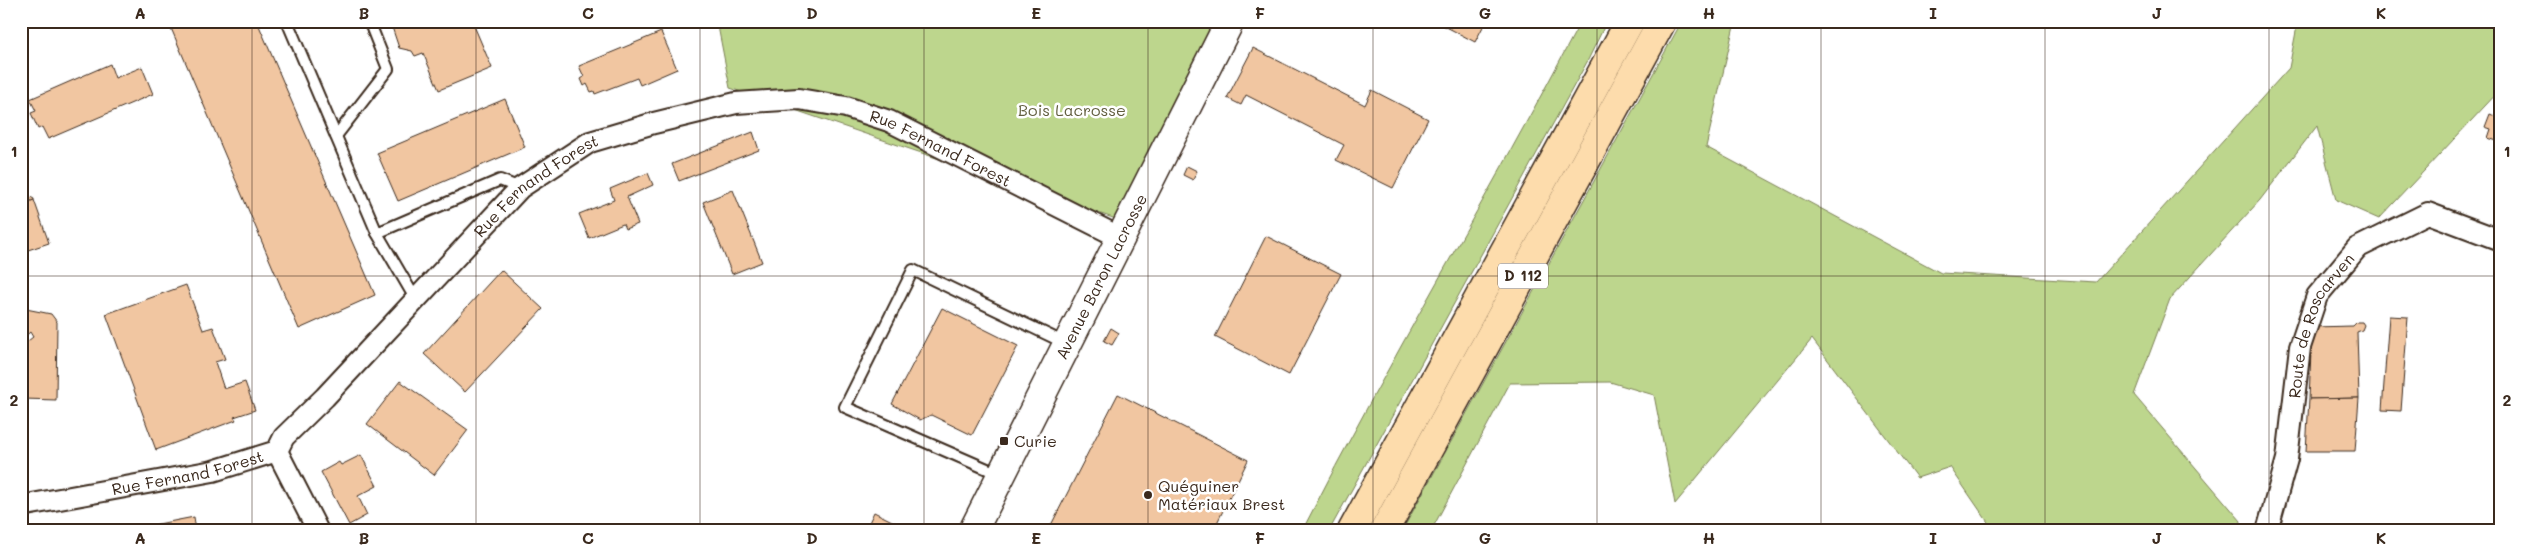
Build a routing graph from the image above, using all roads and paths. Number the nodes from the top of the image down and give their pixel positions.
1 (287, 21) edge
2 (369, 21) edge
3 (1230, 21) edge
4 (1630, 21) edge
5 (1662, 21) edge
6 (336, 136) junction
7 (520, 188) junction
8 (377, 233) junction
9 (1119, 237) junction
10 (2500, 240) edge
11 (416, 300) junction
12 (1066, 344) junction
13 (277, 451) junction
14 (1001, 475) junction
15 (21, 506) edge
16 (318, 531) edge
17 (973, 531) edge
18 (1352, 531) edge
19 (1384, 531) edge
20 (2267, 531) edge

1 - 6 lane
2 - 6 lane
3 - 9 street, Avenue Baron Lacrosse
4 - 18 highway, D 112
5 - 19 highway, D 112
6 - 8 lane
7 - 8 lane
7 - 9 street, Rue Fernand Forest
7 - 11 street, Rue Fernand Forest
8 - 11 lane
9 - 12 street, Avenue Baron Lacrosse
10 - 20 street, Route de Roscarven
11 - 13 street, Rue Fernand Forest
12 - 14 street, Avenue Baron Lacrosse
12 - 14 lane
13 - 15 street, Rue Fernand Forest
13 - 16 street
14 - 17 street, Avenue Baron Lacrosse

